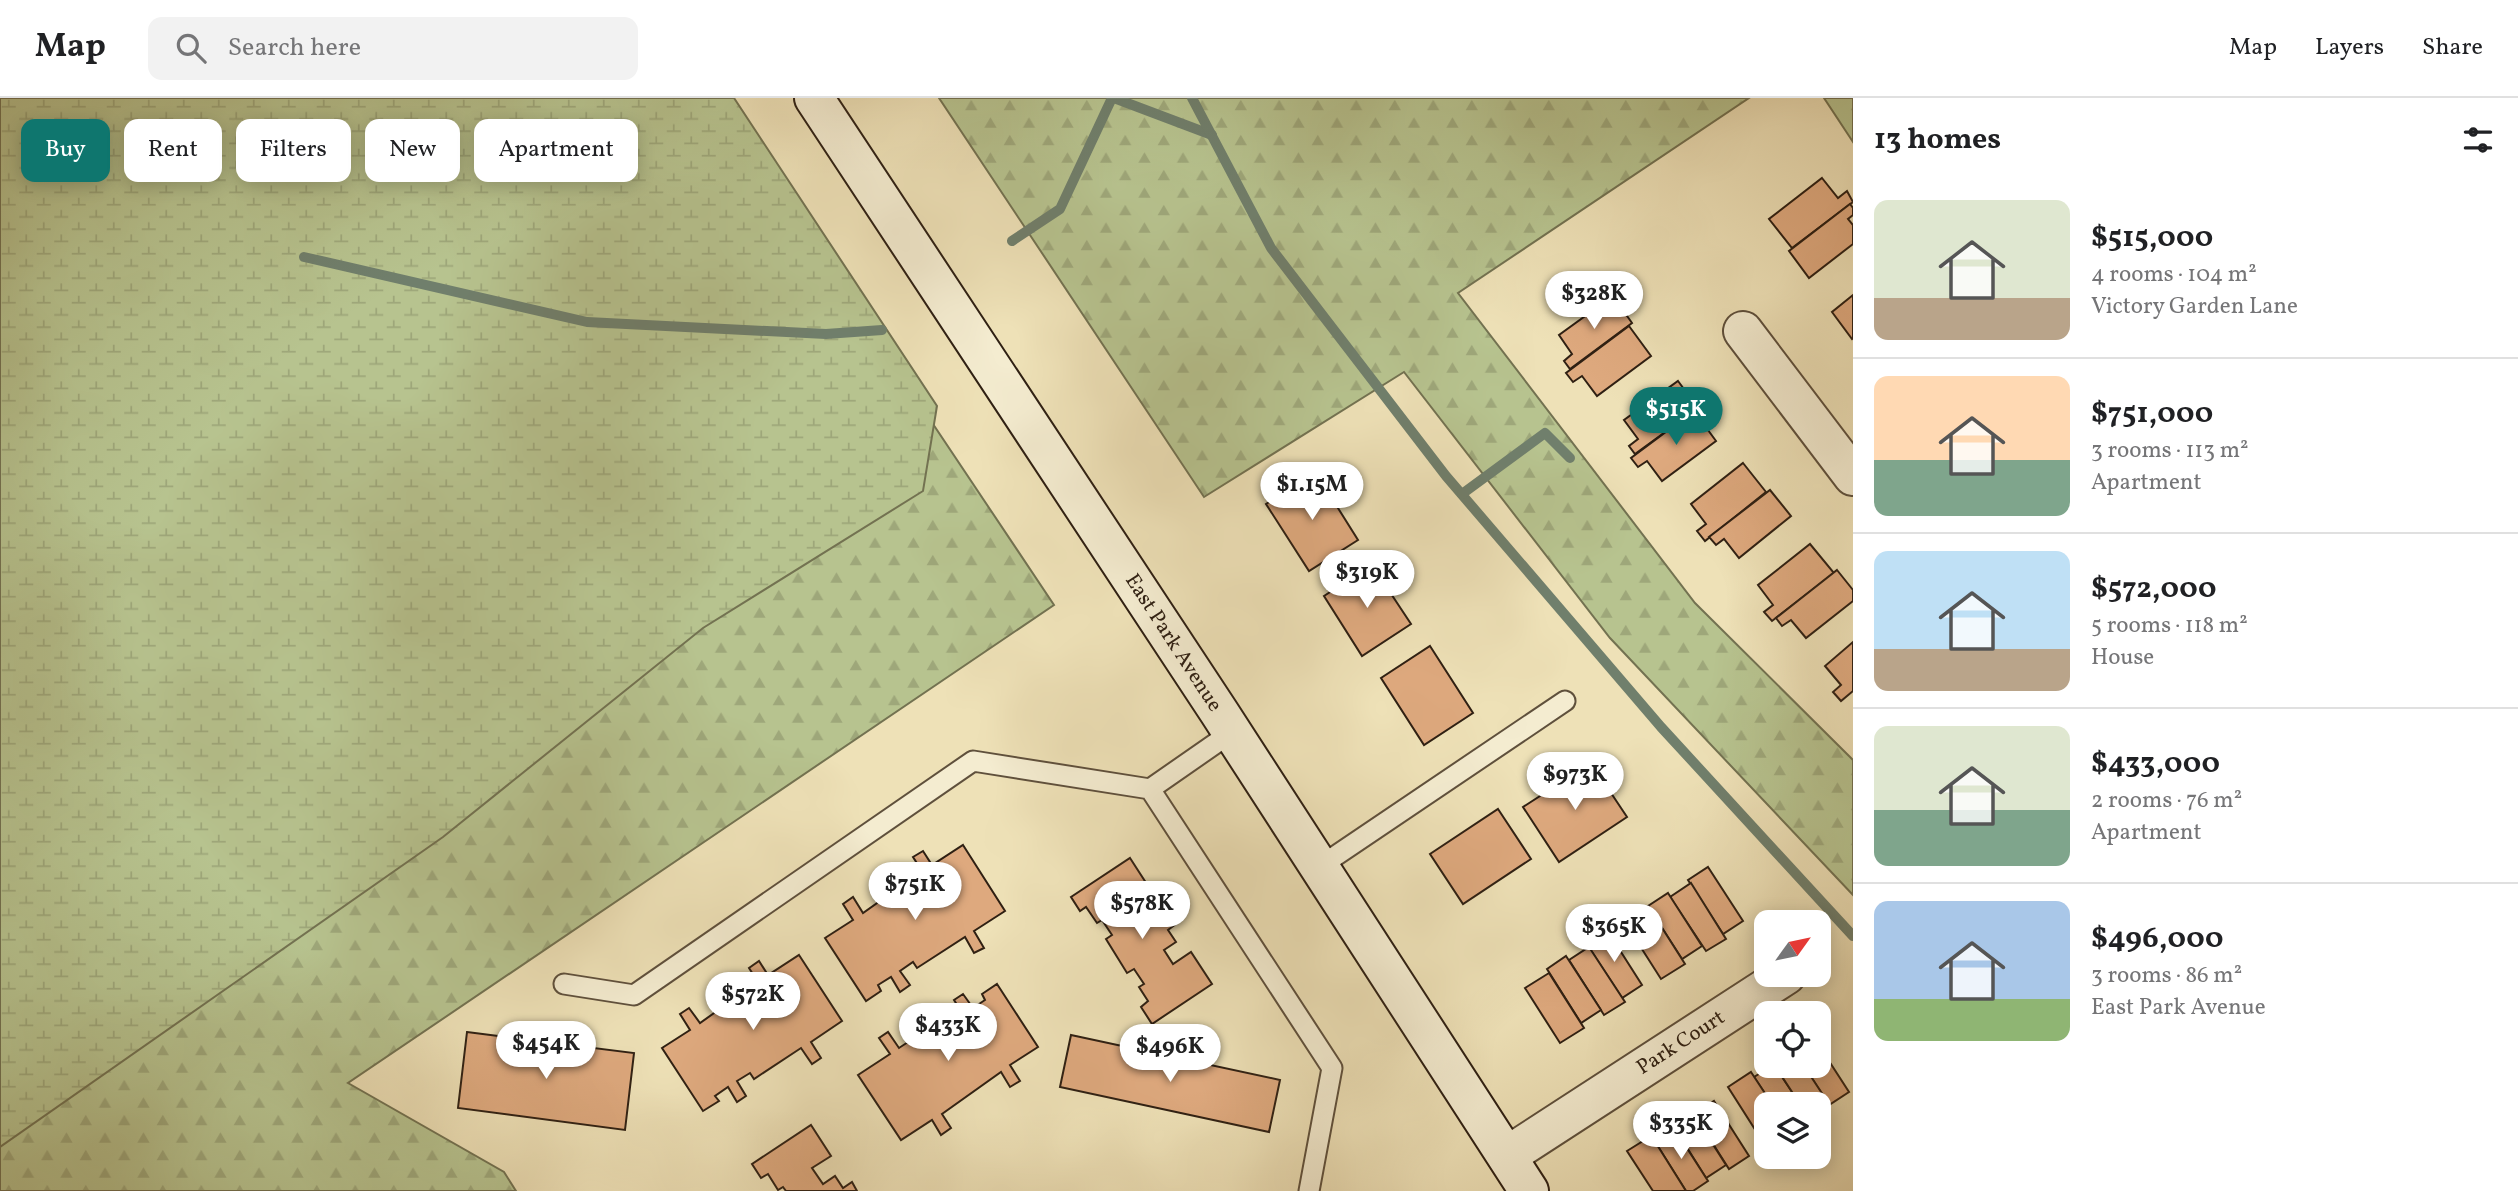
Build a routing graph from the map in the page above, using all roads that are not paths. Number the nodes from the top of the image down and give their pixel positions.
1 (814, 98) edge
2 (1742, 331) dead end
3 (1853, 476) edge
4 (1565, 701) dead end
5 (1231, 732) junction
6 (1150, 789) junction
7 (1319, 867) junction
8 (564, 984) dead end
9 (1768, 987) edge
10 (1507, 1156) junction
11 (1309, 1191) edge
12 (1530, 1191) edge

1 - 5 main road, East Park Avenue
2 - 3 main road
4 - 7 lane
5 - 6 lane
5 - 7 main road, East Park Avenue
6 - 8 lane
6 - 11 lane
7 - 10 main road, East Park Avenue
9 - 10 main road, Park Court
10 - 12 main road, East Park Avenue

